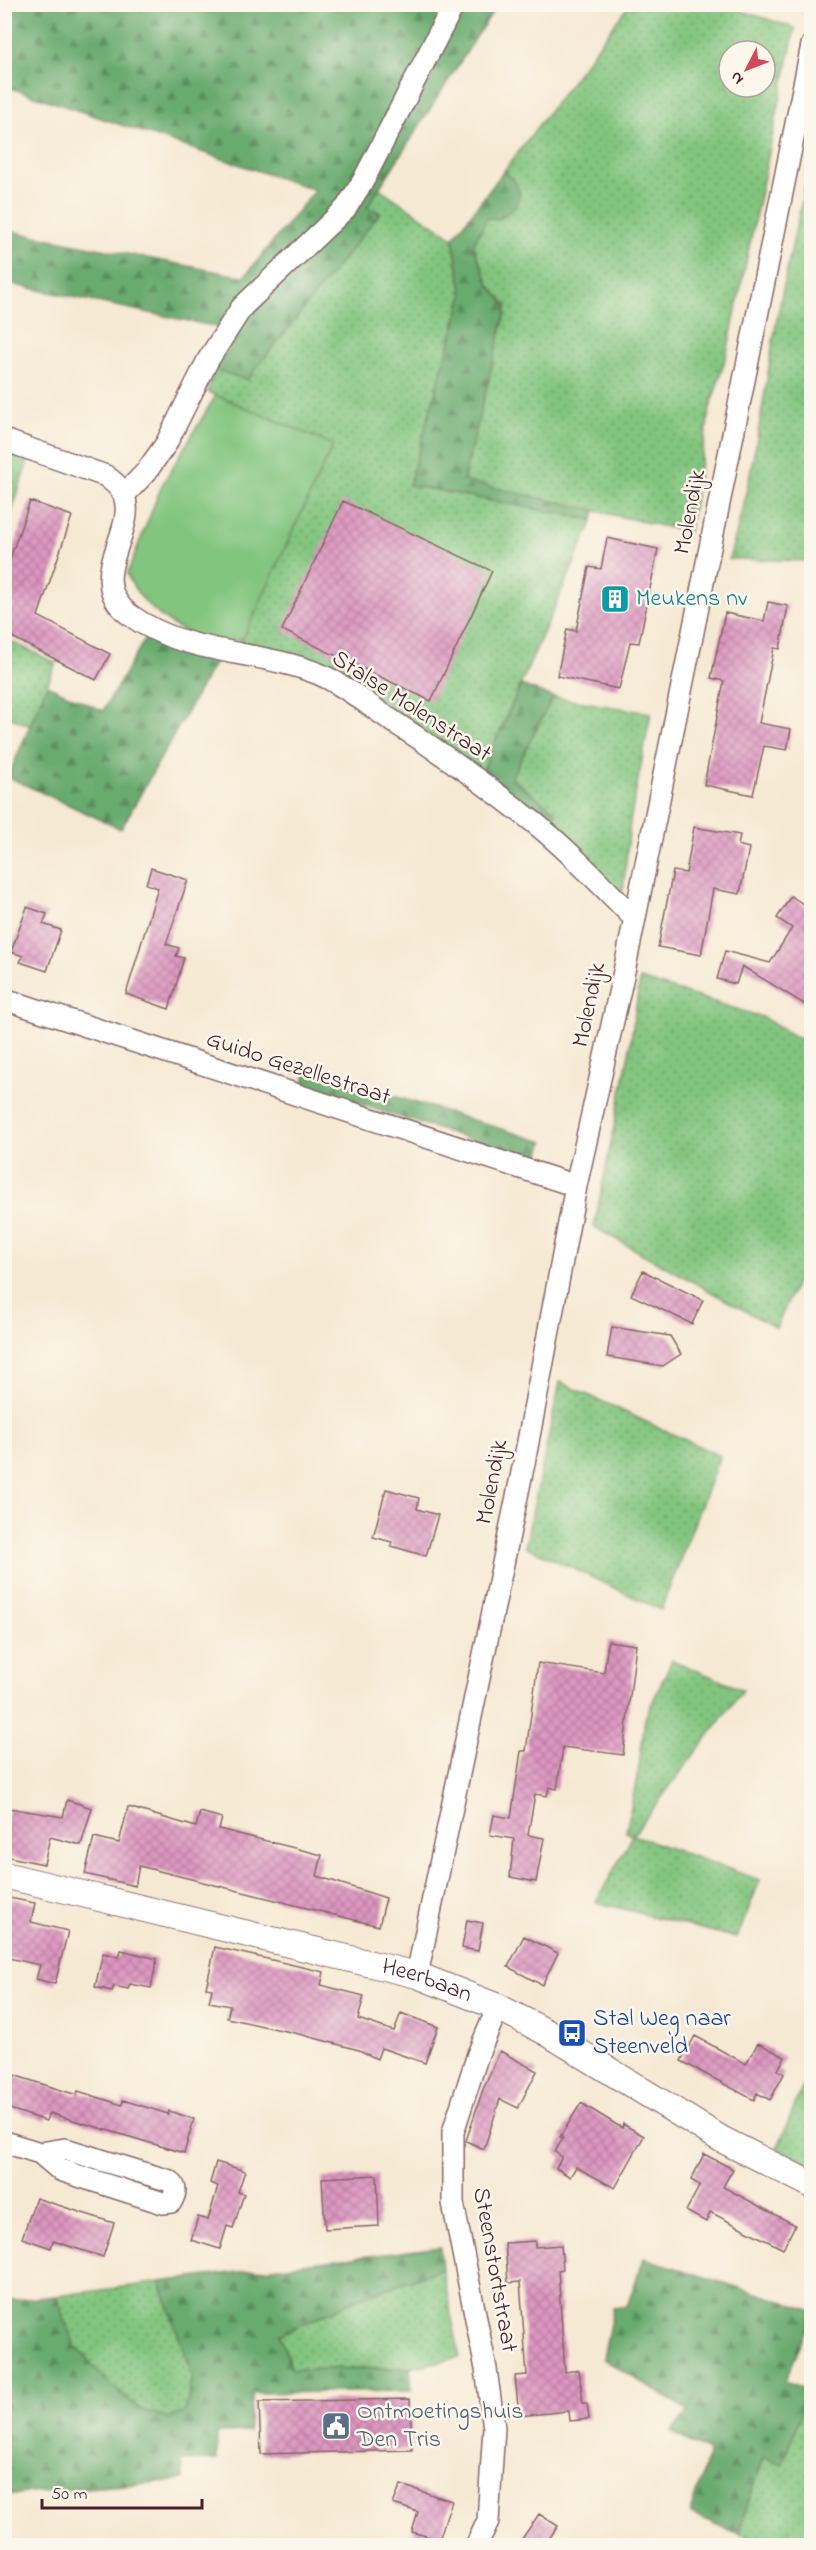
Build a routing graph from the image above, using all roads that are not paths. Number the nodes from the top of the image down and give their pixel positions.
1 (454, 4) edge
2 (812, 45) edge
3 (4, 440) edge
4 (124, 495) junction
5 (634, 919) junction
6 (4, 999) edge
7 (576, 1186) junction
8 (4, 1875) edge
9 (417, 1976) junction
10 (498, 2007) junction
11 (4, 2142) edge
12 (40, 2153) junction
13 (812, 2185) edge
14 (476, 2546) edge

1 - 4 street
2 - 5 street, Molendijk
3 - 4 street
4 - 5 street, Stalse Molenstraat
5 - 7 street, Molendijk
6 - 7 street, Guido Gezellestraat
7 - 9 street, Molendijk
8 - 9 street, Heerbaan
9 - 10 street, Heerbaan
10 - 13 street, Heerbaan
10 - 14 street, Steenstortstraat
11 - 12 street
12 - 12 street

